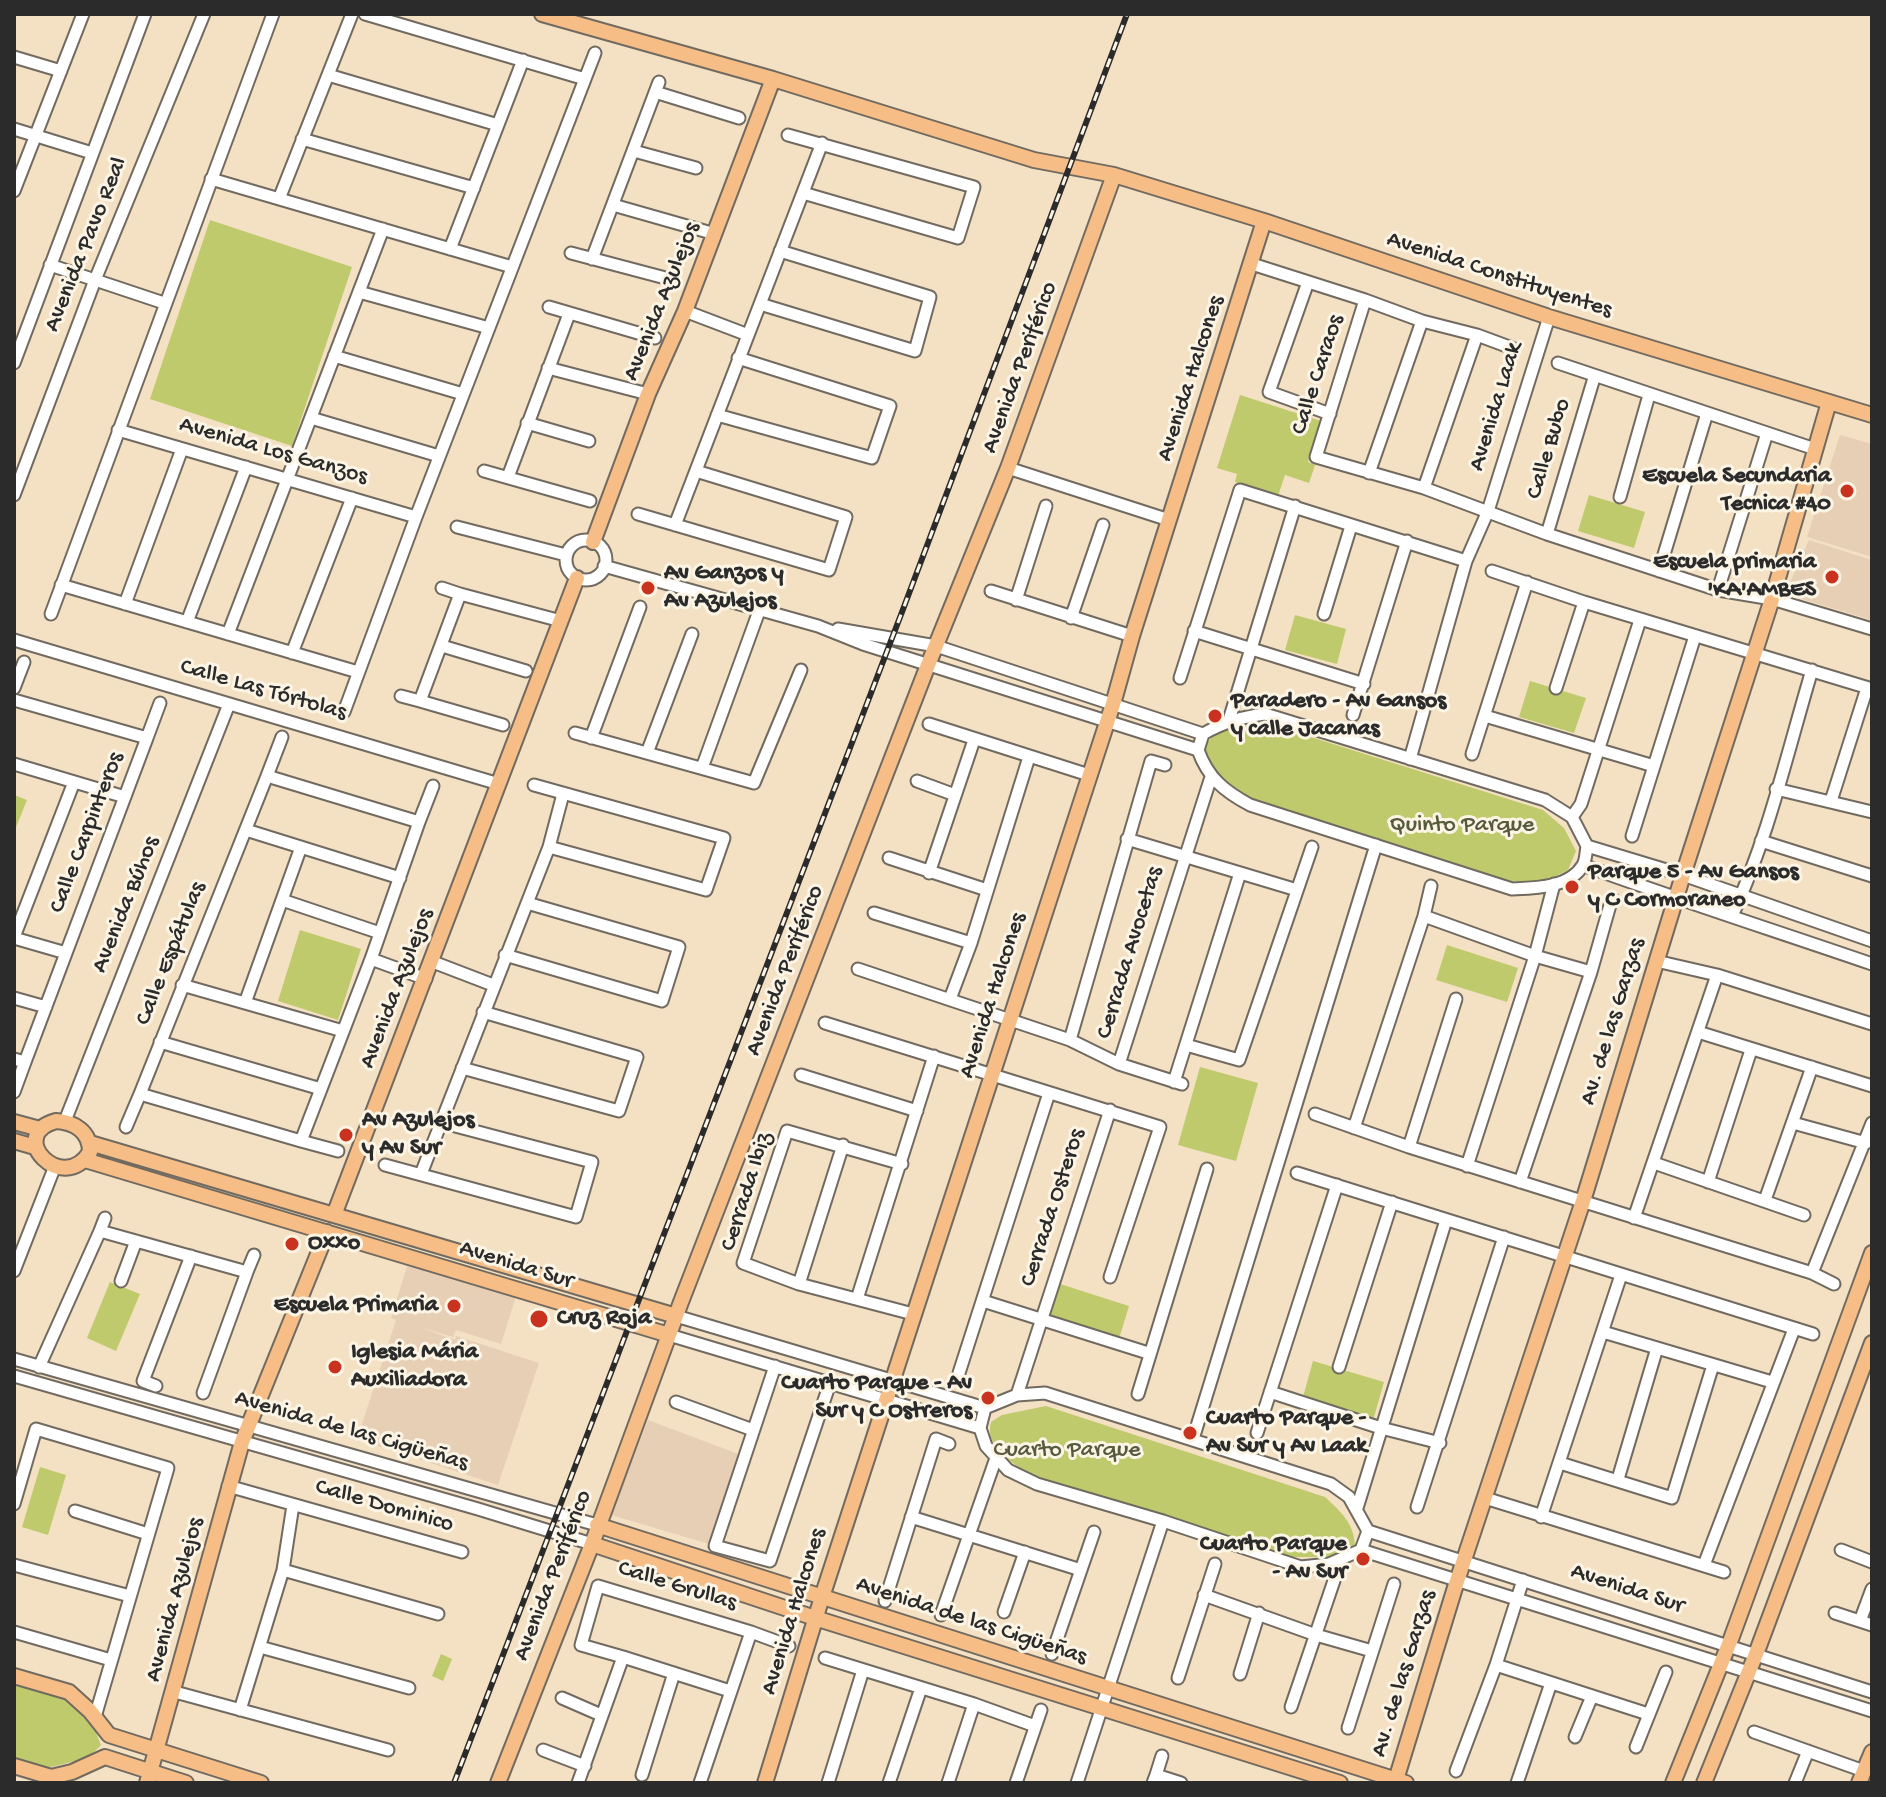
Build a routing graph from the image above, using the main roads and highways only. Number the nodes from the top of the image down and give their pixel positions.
1 (542, 14) edge
2 (773, 79) junction
3 (1114, 175) junction
4 (1264, 221) junction
5 (1829, 402) junction
6 (1872, 415) edge
7 (593, 542) road end
8 (577, 578) road end
9 (14, 1122) edge
10 (40, 1129) junction
11 (14, 1141) edge
12 (90, 1143) junction
13 (35, 1147) junction
14 (85, 1160) junction
15 (334, 1215) junction
16 (327, 1232) junction
17 (1872, 1253) edge
18 (563, 1283) junction
19 (557, 1301) junction
20 (676, 1316) junction
21 (669, 1335) junction
22 (1872, 1343) edge
23 (597, 1525) junction
24 (592, 1544) junction
25 (822, 1597) junction
26 (815, 1618) junction
27 (14, 1676) edge
28 (109, 1735) junction
29 (157, 1750) junction
30 (1872, 1752) edge
31 (105, 1757) junction
32 (14, 1766) edge
33 (1859, 1774) edge
34 (149, 1777) edge
35 (71, 1778) edge
36 (1399, 1782) edge
37 (186, 1783) edge
38 (261, 1783) edge
39 (498, 1783) edge
40 (765, 1783) edge
41 (1340, 1783) edge
42 (1673, 1783) edge
43 (1704, 1783) edge

1 - 2 main road, Avenida Constituyentes
2 - 3 main road, Avenida Constituyentes
2 - 7 main road, Avenida Azulejos
3 - 4 main road, Avenida Constituyentes
3 - 20 main road, Avenida Periférico
4 - 5 main road, Avenida Constituyentes
4 - 25 main road, Avenida Halcones
5 - 6 main road, Avenida Constituyentes
5 - 36 main road, Av. de las Garzas
8 - 15 main road, Avenida Azulejos
9 - 10 main road
10 - 12 main road
10 - 13 main road
11 - 13 main road
12 - 14 main road
12 - 15 main road, Avenida Sur
13 - 14 main road
14 - 16 main road, Avenida Sur
15 - 18 main road, Avenida Sur
16 - 19 main road, Avenida Sur
16 - 29 main road, Avenida Azulejos
17 - 42 main road
18 - 19 main road
18 - 20 main road, Avenida Sur
19 - 21 main road, Avenida Sur
20 - 21 main road, Avenida Periférico
21 - 23 main road, Avenida Periférico
22 - 43 main road
23 - 24 main road, Avenida Periférico
23 - 25 main road, Avenida de las Cigüeñas
24 - 26 main road, Avenida de las Cigüeñas
24 - 39 main road, Avenida Periférico
25 - 26 main road, Avenida Halcones
25 - 36 main road, Avenida de las Cigüeñas
26 - 40 main road, Avenida Halcones
26 - 41 main road, Avenida de las Cigüeñas
27 - 28 main road
28 - 29 main road
28 - 31 main road
29 - 34 main road, Avenida Azulejos
29 - 38 main road
30 - 33 main road
31 - 34 main road
31 - 35 main road
32 - 35 main road
34 - 37 main road

